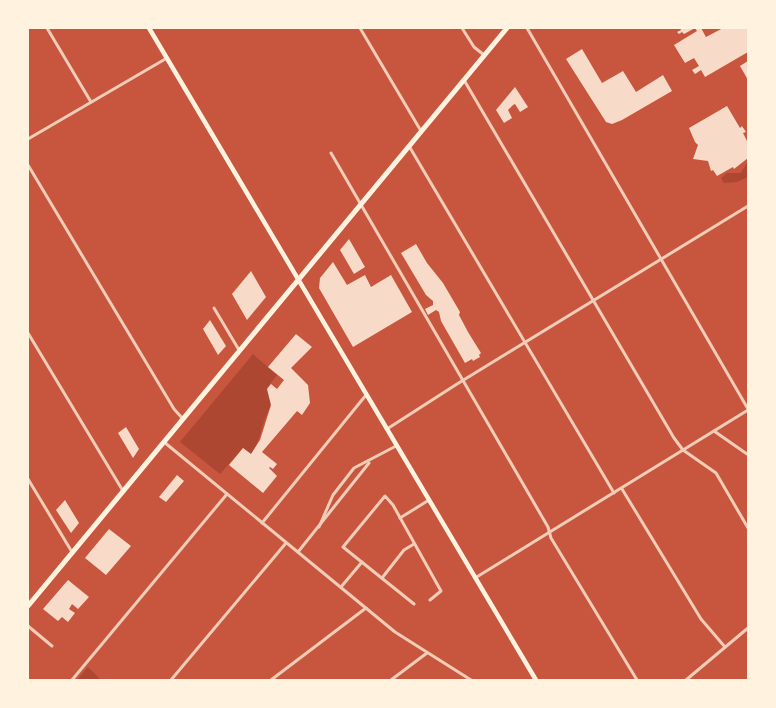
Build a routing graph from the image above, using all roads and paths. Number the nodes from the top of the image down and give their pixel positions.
1 (47, 28) edge
2 (149, 28) edge
3 (360, 28) edge
4 (462, 28) edge
5 (507, 28) edge
6 (527, 28) edge
7 (484, 56) junction
8 (167, 58) junction
9 (463, 80) junction
10 (91, 102) junction
11 (421, 131) junction
12 (28, 139) edge
13 (409, 146) junction
14 (330, 153) dead end
15 (28, 164) edge
16 (361, 204) junction
17 (748, 206) edge
18 (662, 258) junction
19 (299, 279) junction
20 (594, 300) junction
21 (214, 308) dead end
22 (28, 333) edge
23 (526, 342) junction
24 (240, 351) junction
25 (462, 380) junction
26 (367, 394) junction
27 (748, 410) edge
28 (183, 419) junction
29 (387, 429) junction
30 (714, 431) junction
31 (164, 442) junction
32 (396, 446) junction
33 (683, 450) junction
34 (747, 454) dead end
35 (371, 460) junction
36 (28, 479) edge
37 (622, 489) junction
38 (123, 491) junction
39 (614, 493) junction
40 (226, 494) junction
41 (429, 500) junction
42 (400, 518) junction
43 (262, 523) junction
44 (318, 527) junction
45 (748, 528) edge
46 (550, 533) junction
47 (286, 543) junction
48 (414, 544) junction
49 (72, 552) junction
50 (298, 552) junction
51 (362, 562) junction
52 (382, 578) junction
53 (475, 578) junction
54 (341, 587) junction
55 (430, 600) dead end
56 (414, 604) dead end
57 (28, 606) edge
58 (366, 608) junction
59 (28, 626) edge
60 (748, 628) edge
61 (52, 646) dead end
62 (725, 647) junction
63 (428, 653) junction
64 (72, 680) edge
65 (171, 680) edge
66 (271, 680) edge
67 (391, 680) edge
68 (471, 680) edge
69 (536, 680) edge
70 (637, 680) edge
71 (686, 680) edge

1 - 10 street
2 - 8 main road
3 - 11 street
4 - 7 street
5 - 7 main road
6 - 18 street
7 - 9 main road
8 - 10 street
8 - 19 main road
9 - 11 main road
9 - 20 street
10 - 12 street
11 - 13 main road
13 - 16 main road
13 - 23 street
14 - 16 street
15 - 28 street
16 - 19 main road
16 - 25 street
17 - 18 street
18 - 20 street
18 - 27 street
19 - 24 main road
19 - 26 main road
20 - 23 street
20 - 33 street
21 - 24 street
22 - 38 street
23 - 25 street
23 - 39 street
24 - 28 main road
25 - 29 street
25 - 46 street
26 - 29 main road
26 - 43 street
27 - 30 street
28 - 31 main road
29 - 32 main road
30 - 33 street
30 - 34 street
31 - 38 main road
31 - 40 street
32 - 35 street
32 - 41 main road
33 - 37 street
33 - 45 street
35 - 44 street
35 - 44 street
36 - 49 street
37 - 39 street
37 - 62 street
38 - 49 main road
39 - 46 street
40 - 43 street
40 - 64 street
41 - 42 street
41 - 53 main road
42 - 48 street
42 - 51 street
43 - 47 street
44 - 50 street
46 - 53 street
46 - 70 street
47 - 50 street
47 - 65 street
48 - 52 street
48 - 55 street
49 - 57 main road
50 - 54 street
51 - 52 street
51 - 54 street
52 - 56 street
53 - 69 main road
54 - 58 street
58 - 63 street
58 - 66 street
59 - 61 street
60 - 62 street
62 - 71 street
63 - 67 street
63 - 68 street

